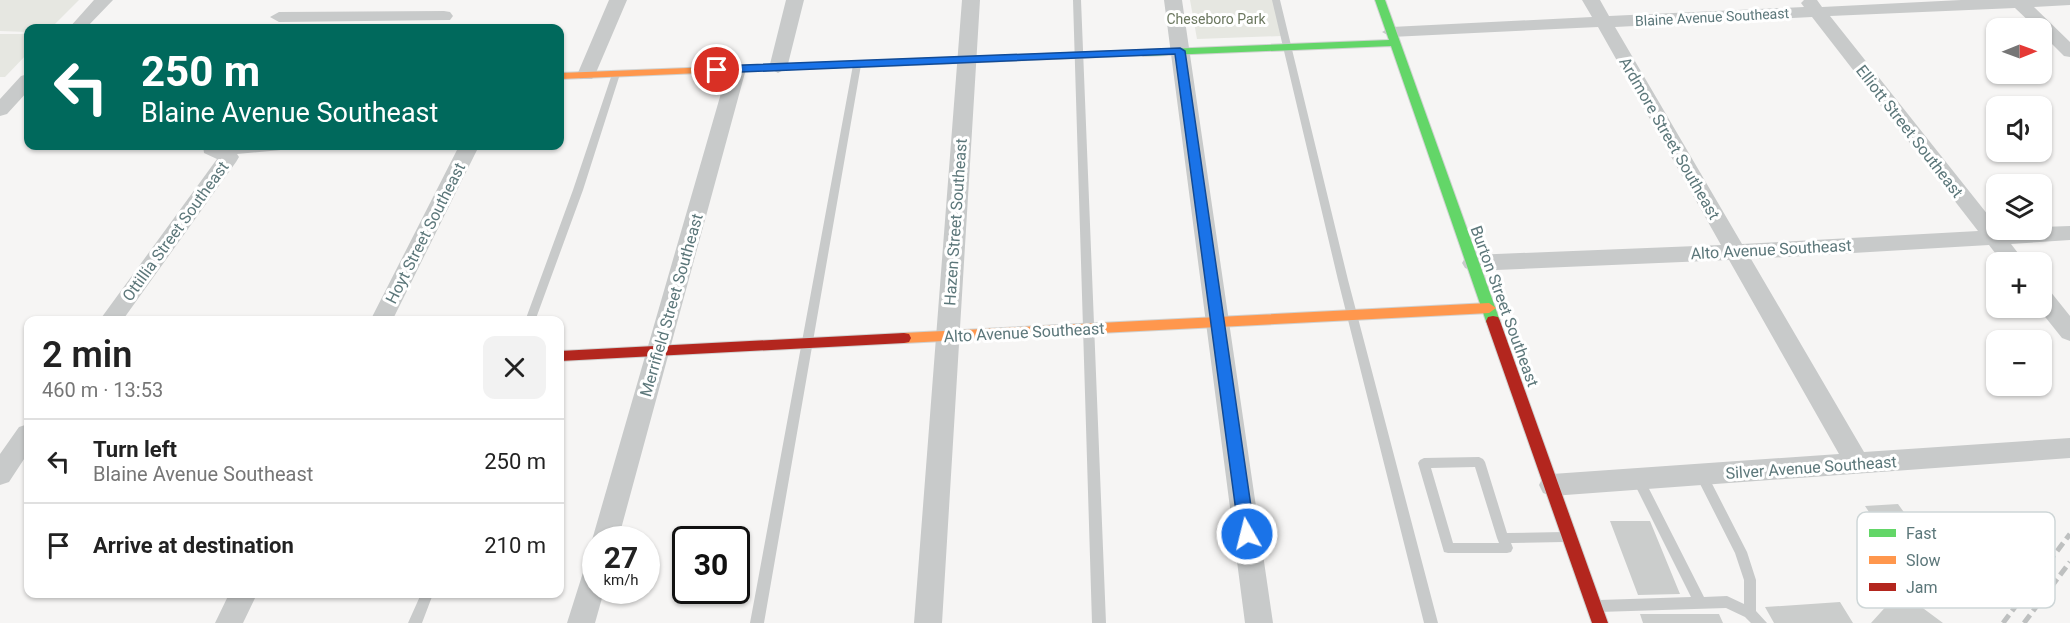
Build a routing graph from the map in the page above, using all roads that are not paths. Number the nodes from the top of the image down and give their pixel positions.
1 (104, 0) edge
2 (292, 0) edge
3 (453, 0) edge
4 (618, 0) edge
5 (795, 0) edge
6 (971, 0) edge
7 (1077, 0) edge
8 (1173, 0) edge
9 (1276, 0) edge
10 (1380, 0) edge
11 (1591, 0) edge
12 (2070, 0) edge
13 (2021, 4) junction
14 (1812, 6) edge
15 (440, 22) edge
16 (1604, 22) junction
17 (275, 23) edge
18 (81, 24) edge
19 (1393, 37) junction
20 (1287, 47) junction
21 (1180, 51) junction
22 (2070, 52) edge
23 (1078, 55) junction
24 (967, 59) junction
25 (857, 64) junction
26 (778, 68) junction
27 (737, 69) junction
28 (616, 74) junction
29 (586, 75) junction
30 (564, 76) edge
31 (217, 150) edge
32 (467, 150) edge
33 (1986, 228) edge
34 (2070, 233) edge
35 (2052, 234) edge
36 (1986, 236) edge
37 (1995, 240) edge
38 (1735, 252) junction
39 (2006, 252) edge
40 (1473, 263) junction
41 (1489, 308) junction
42 (2052, 310) edge
43 (1354, 315) junction
44 (114, 316) edge
45 (384, 316) edge
46 (532, 316) edge
47 (1218, 322) junction
48 (1088, 329) junction
49 (2070, 332) edge
50 (947, 336) junction
51 (807, 343) junction
52 (659, 351) junction
53 (564, 356) edge
54 (24, 440) edge
55 (2070, 448) edge
56 (1857, 464) junction
57 (0, 474) edge
58 (1701, 474) junction
59 (1638, 478) junction
60 (1552, 485) junction
61 (609, 526) edge
62 (1570, 537) junction
63 (1503, 538) junction
64 (241, 598) edge
65 (425, 598) edge
66 (1700, 602) junction
67 (587, 604) edge
68 (1594, 606) junction
69 (1750, 613) junction
70 (229, 623) edge
71 (416, 623) edge
72 (581, 623) edge
73 (757, 623) edge
74 (928, 623) edge
75 (1099, 623) edge
76 (1259, 623) edge
77 (1431, 623) edge
78 (1600, 623) edge
79 (1760, 623) edge

1 - 18 street
2 - 17 street
3 - 15 street
4 - 29 street
5 - 26 street
6 - 24 street, Hazen Street Southeast
7 - 23 lane
8 - 21 street
9 - 20 lane
10 - 19 street, Burton Street Southeast
11 - 16 street, Ardmore Street Southeast
12 - 13 street, Blaine Avenue Southeast
13 - 14 street, Blaine Avenue Southeast
13 - 22 street
14 - 16 street, Blaine Avenue Southeast
14 - 33 street, Elliott Street Southeast
15 - 17 street
16 - 19 street, Blaine Avenue Southeast
16 - 38 street, Ardmore Street Southeast
19 - 20 street, Blaine Avenue Southeast
19 - 40 street, Burton Street Southeast
20 - 21 street, Blaine Avenue Southeast
20 - 43 lane
21 - 23 street, Blaine Avenue Southeast
21 - 47 street
23 - 24 street, Blaine Avenue Southeast
23 - 48 lane
24 - 25 street, Blaine Avenue Southeast
24 - 50 street, Hazen Street Southeast
25 - 26 street, Blaine Avenue Southeast
25 - 51 lane
26 - 27 street, Blaine Avenue Southeast
27 - 28 street, Blaine Avenue Southeast
27 - 52 street, Merrifield Street Southeast
28 - 29 street, Blaine Avenue Southeast
28 - 46 lane
29 - 30 street, Blaine Avenue Southeast
31 - 44 street, Ottillia Street Southeast
32 - 45 street, Hoyt Street Southeast
34 - 35 street, Alto Avenue Southeast
36 - 38 street, Alto Avenue Southeast
37 - 39 street, Elliott Street Southeast
38 - 40 street, Alto Avenue Southeast
38 - 56 street, Ardmore Street Southeast
40 - 41 street, Burton Street Southeast
41 - 43 street, Alto Avenue Southeast
41 - 60 street, Burton Street Southeast
42 - 49 street
43 - 47 street, Alto Avenue Southeast
43 - 77 lane
47 - 48 street, Alto Avenue Southeast
47 - 76 street
48 - 50 street, Alto Avenue Southeast
48 - 75 lane
50 - 51 street, Alto Avenue Southeast
50 - 74 street, Hazen Street Southeast
51 - 52 street, Alto Avenue Southeast
51 - 73 lane
52 - 53 street, Alto Avenue Southeast
52 - 61 street, Merrifield Street Southeast
54 - 57 street
55 - 56 street, Silver Avenue Southeast
56 - 58 street, Silver Avenue Southeast
58 - 59 street, Silver Avenue Southeast
58 - 69 lane
59 - 60 street, Silver Avenue Southeast
59 - 66 lane
60 - 62 street, Burton Street Southeast
62 - 63 lane
62 - 68 street, Burton Street Southeast
63 - 63 lane
64 - 70 street
65 - 71 lane
66 - 68 lane
66 - 69 lane
67 - 72 street
68 - 78 street, Burton Street Southeast
69 - 79 lane

